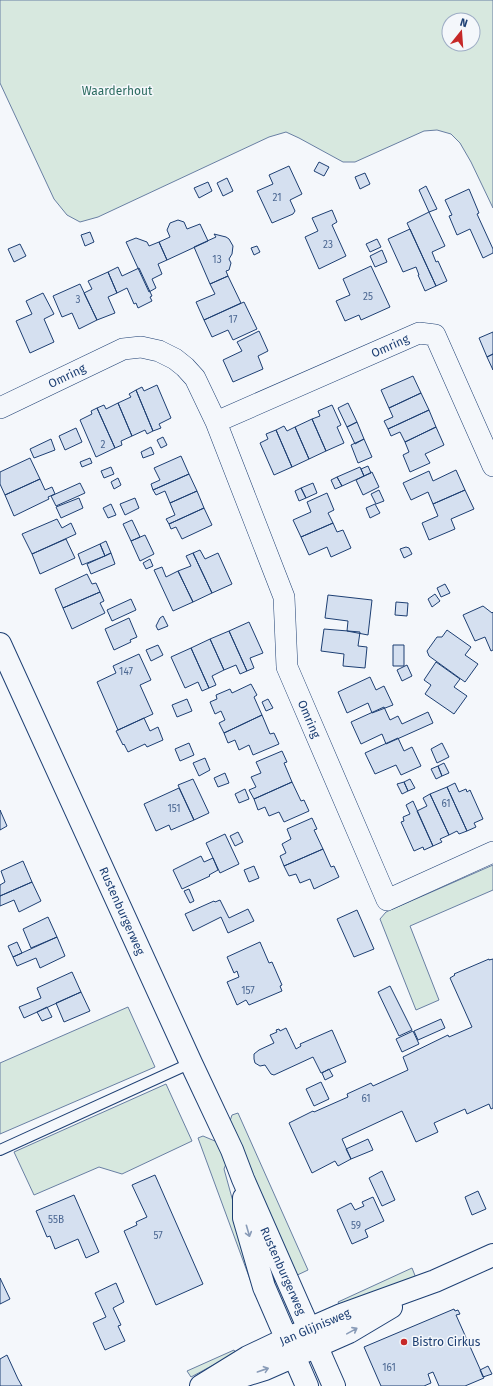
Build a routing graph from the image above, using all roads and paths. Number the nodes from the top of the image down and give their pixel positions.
1 (0, 408) edge
2 (216, 422) junction
3 (493, 466) edge
4 (0, 644) edge
5 (493, 852) edge
6 (191, 1063) junction
7 (0, 1150) edge
8 (243, 1179) junction
9 (493, 1255) edge
10 (313, 1338) junction
11 (290, 1348) junction
12 (201, 1386) edge
13 (213, 1386) edge
14 (307, 1386) edge
15 (334, 1386) edge

1 - 2 street, Omring
2 - 3 street, Omring
2 - 5 street, Omring
4 - 6 street, Rustenburgerweg
6 - 7 lane
6 - 8 street, Rustenburgerweg
8 - 10 street, Rustenburgerweg
8 -> 11 street, Rustenburgerweg
9 - 10 street, Jan Glijnisweg
10 - 11 street, Jan Glijnisweg
10 - 15 street, Rustenburgerweg
11 - 12 street, Jan Glijnisweg
13 -> 11 street, Jan Glijnisweg
11 - 14 street, Rustenburgerweg

